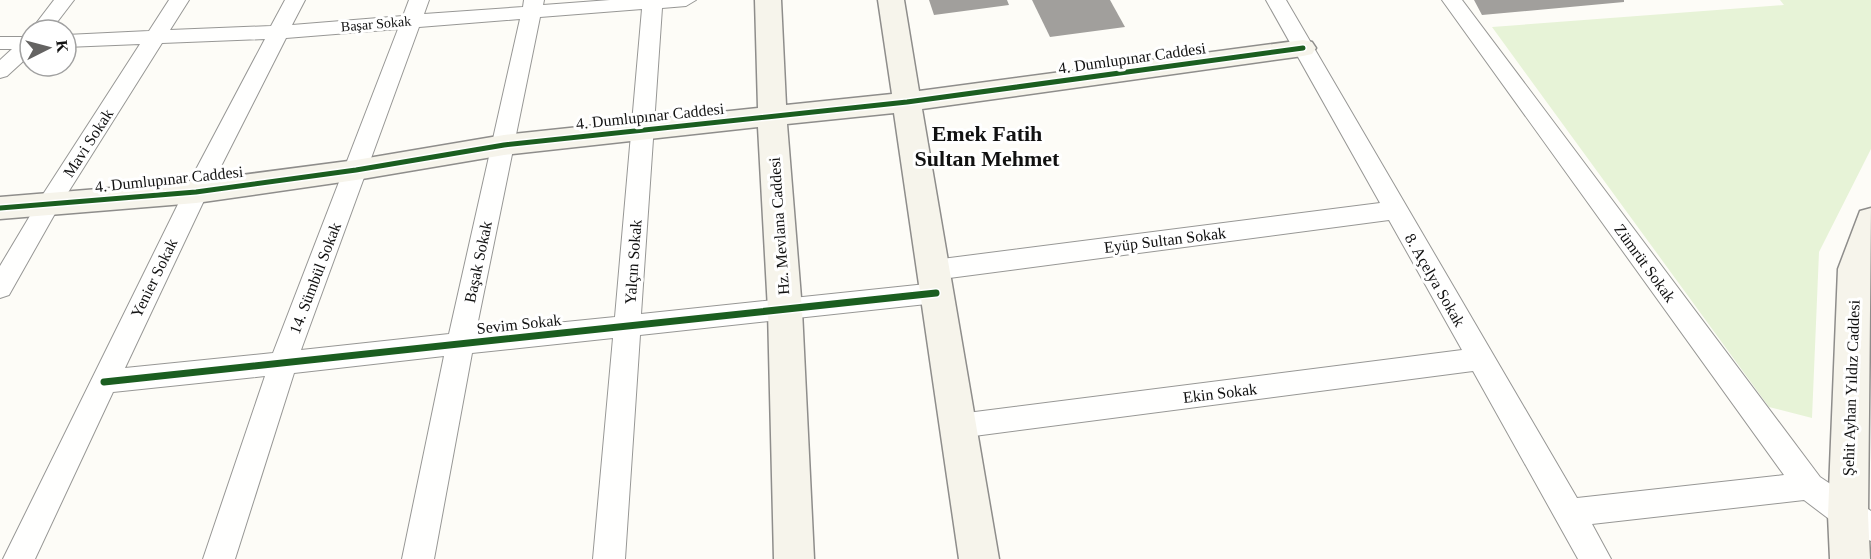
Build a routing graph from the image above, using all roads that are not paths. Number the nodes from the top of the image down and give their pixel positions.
1 (64, 0) edge
2 (179, 0) edge
3 (295, 0) edge
4 (686, 0) edge
5 (768, 0) edge
6 (891, 0) edge
7 (1276, 0) edge
8 (1452, 0) edge
9 (653, 2) edge
10 (533, 6) edge
11 (415, 10) edge
12 (50, 18) edge
13 (278, 32) junction
14 (155, 38) junction
15 (78, 41) edge
16 (0, 43) edge
17 (18, 43) edge
18 (1303, 48) junction
19 (18, 54) edge
20 (0, 71) edge
21 (907, 102) junction
22 (772, 117) junction
23 (642, 132) junction
24 (504, 145) junction
25 (356, 170) junction
26 (196, 192) junction
27 (48, 205) junction
28 (0, 208) edge
29 (1396, 210) junction
30 (1871, 219) edge
31 (935, 282) junction
32 (0, 288) edge
33 (785, 309) junction
34 (629, 326) junction
35 (460, 344) junction
36 (1481, 359) junction
37 (283, 363) junction
38 (104, 382) junction
39 (959, 426) junction
40 (1809, 486) junction
41 (1568, 513) junction
42 (1859, 521) edge
43 (19, 559) edge
44 (219, 559) edge
45 (418, 559) edge
46 (609, 559) edge
47 (794, 559) edge
48 (979, 559) edge
49 (1595, 559) edge
50 (1850, 559) edge

1 - 12 street
2 - 14 street, Mavi Sokak
3 - 13 street, Yenier Sokak
4 - 9 street, Başar Sokak
5 - 22 street, Hz. Mevlana Caddesi
6 - 21 street
7 - 18 street, 8. Açelya Sokak
8 - 40 street, Zümrüt Sokak
9 - 10 street, Başar Sokak
9 - 23 street, Yalçın Sokak
10 - 11 street, Başar Sokak
10 - 24 street, Başak Sokak
11 - 13 street, Başar Sokak
11 - 25 street, 14. Sümbül Sokak
13 - 14 street, Başar Sokak
13 - 26 street, Yenier Sokak
14 - 15 street, Başar Sokak
14 - 27 street, Mavi Sokak
16 - 17 street
18 - 21 street, 4. Dumlupınar Caddesi
18 - 29 street, 8. Açelya Sokak
19 - 20 street
21 - 22 street, 4. Dumlupınar Caddesi
21 - 31 street
22 - 23 street, 4. Dumlupınar Caddesi
22 - 33 street, Hz. Mevlana Caddesi
23 - 24 street, 4. Dumlupınar Caddesi
23 - 34 street, Yalçın Sokak
24 - 25 street, 4. Dumlupınar Caddesi
24 - 35 street, Başak Sokak
25 - 26 street, 4. Dumlupınar Caddesi
25 - 37 street, 14. Sümbül Sokak
26 - 27 street, 4. Dumlupınar Caddesi
26 - 38 street, Yenier Sokak
27 - 28 street, 4. Dumlupınar Caddesi
27 - 32 street, Mavi Sokak
29 - 31 street, Eyüp Sultan Sokak
29 - 36 street, 8. Açelya Sokak
30 - 42 street, Şehit Ayhan Yıldız Caddesi
31 - 33 street, Sevim Sokak
31 - 39 street
33 - 34 street, Sevim Sokak
33 - 47 street, Hz. Mevlana Caddesi
34 - 35 street, Sevim Sokak
34 - 46 street, Yalçın Sokak
35 - 37 street, Sevim Sokak
35 - 45 street, Başak Sokak
36 - 39 street, Ekin Sokak
36 - 41 street, 8. Açelya Sokak
37 - 38 street, Sevim Sokak
37 - 44 street, 14. Sümbül Sokak
38 - 43 street, Yenier Sokak
39 - 48 street
40 - 41 street
40 - 42 street, Zümrüt Sokak
41 - 49 street, 8. Açelya Sokak
42 - 50 street, Şehit Ayhan Yıldız Caddesi

